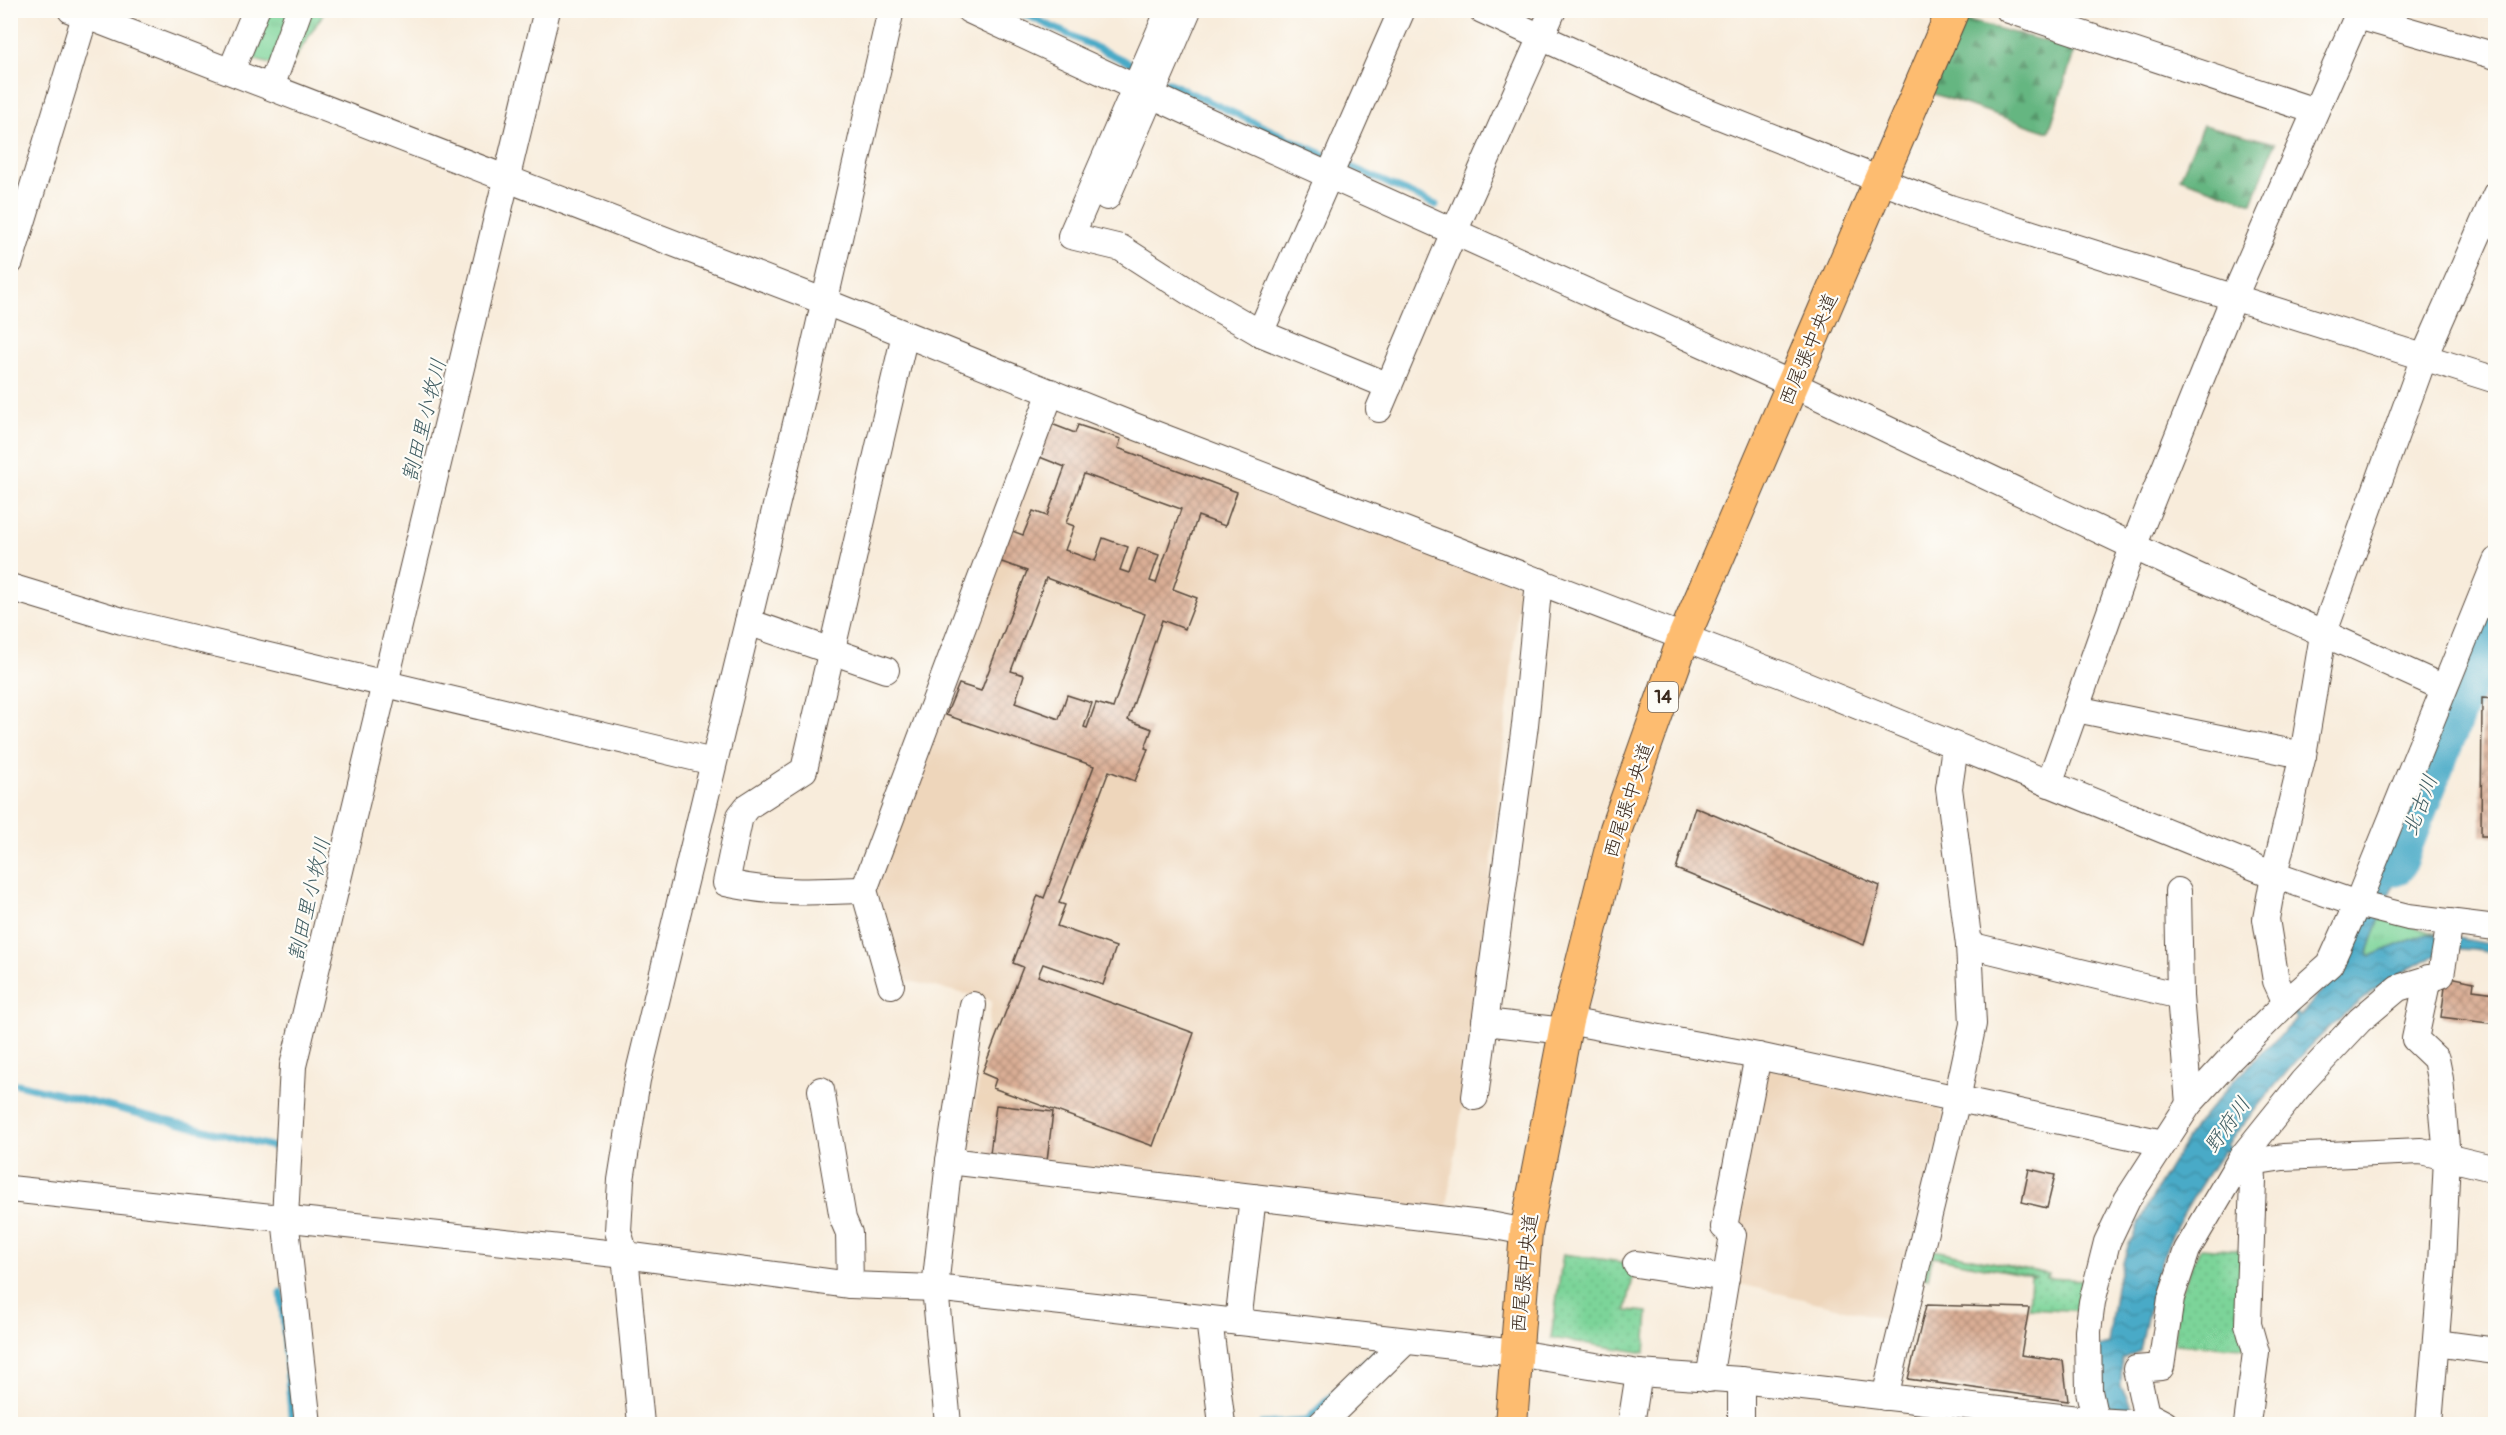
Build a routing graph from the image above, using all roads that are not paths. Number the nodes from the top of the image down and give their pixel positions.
1 (256, 10) edge
2 (299, 10) edge
3 (546, 10) edge
4 (891, 10) edge
5 (969, 10) edge
6 (1169, 10) edge
7 (1188, 10) edge
8 (1402, 10) edge
9 (1482, 10) edge
10 (1553, 10) edge
11 (2009, 10) edge
12 (1946, 12) edge
13 (78, 13) edge
14 (2359, 13) edge
15 (1540, 39) junction
16 (2496, 56) edge
17 (231, 71) junction
18 (275, 76) dead end
19 (1143, 91) junction
20 (2315, 111) junction
21 (1328, 175) junction
22 (508, 178) junction
23 (1879, 180) junction
24 (2496, 194) edge
25 (1454, 232) junction
26 (10, 262) edge
27 (2234, 297) junction
28 (824, 301) junction
29 (1260, 333) junction
30 (905, 334) junction
31 (2424, 357) junction
32 (2496, 380) edge
33 (1794, 385) junction
34 (1051, 392) junction
35 (2133, 547) junction
36 (2496, 561) edge
37 (1539, 581) junction
38 (10, 587) edge
39 (748, 622) junction
40 (2323, 635) junction
41 (1684, 637) junction
42 (830, 652) junction
43 (886, 670) dead end
44 (385, 683) junction
45 (2444, 687) junction
46 (2076, 709) junction
47 (1955, 747) junction
48 (2303, 755) junction
49 (713, 762) junction
50 (2049, 784) junction
51 (2274, 875) junction
52 (864, 890) junction
53 (2178, 891) dead end
54 (2367, 907) junction
55 (2449, 928) junction
56 (2496, 928) edge
57 (1969, 945) junction
58 (2435, 971) junction
59 (891, 985) dead end
60 (2180, 996) junction
61 (2286, 1003) junction
62 (973, 1005) dead end
63 (1485, 1022) junction
64 (1566, 1026) junction
65 (1758, 1056) junction
66 (821, 1090) dead end
67 (1475, 1097) dead end
68 (1958, 1099) junction
69 (2189, 1104) junction
70 (2163, 1143) junction
71 (2447, 1157) junction
72 (2247, 1160) junction
73 (949, 1161) junction
74 (2496, 1168) edge
75 (10, 1189) edge
76 (1253, 1197) junction
77 (285, 1218) junction
78 (1526, 1232) junction
79 (626, 1255) junction
80 (1636, 1264) dead end
81 (1726, 1278) junction
82 (850, 1285) junction
83 (935, 1287) junction
84 (1209, 1319) junction
85 (1238, 1322) junction
86 (1406, 1341) junction
87 (2436, 1343) junction
88 (2496, 1351) edge
89 (1516, 1353) junction
90 (1639, 1373) junction
91 (1709, 1379) junction
92 (1742, 1380) junction
93 (1885, 1397) junction
94 (1942, 1414) edge
95 (1222, 1422) edge
96 (2098, 1422) edge
97 (2142, 1424) edge
98 (308, 1425) edge
99 (641, 1425) edge
100 (948, 1425) edge
101 (1321, 1425) edge
102 (1510, 1425) edge
103 (1631, 1425) edge
104 (1741, 1425) edge
105 (2148, 1425) edge
106 (2164, 1425) edge
107 (2247, 1425) edge
108 (2429, 1425) edge

1 - 17 street
2 - 18 street
3 - 22 street
4 - 28 street
5 - 19 street
6 - 19 street
7 - 19 street
8 - 21 street
9 - 15 street
10 - 15 street
11 - 20 street
12 - 23 main road, 西尾張中央道 / 14
13 - 17 street
13 - 26 street
14 - 16 street
14 - 20 street
15 - 23 street
15 - 25 street
17 - 22 street
19 - 21 street
19 - 29 street
20 - 27 street
21 - 25 street
21 - 29 street
22 - 28 street
22 - 44 street
23 - 27 street
23 - 33 main road, 西尾張中央道 / 14
24 - 31 street
25 - 29 street
25 - 33 street
27 - 31 street
27 - 35 street
28 - 30 street
28 - 39 street
30 - 34 street
30 - 42 street
31 - 32 street
31 - 40 street
33 - 35 street
33 - 41 main road, 西尾張中央道 / 14
34 - 37 street
34 - 52 street
35 - 40 street
35 - 46 street
36 - 45 street
37 - 41 street
37 - 63 street
38 - 44 street
39 - 42 street
39 - 49 street
40 - 45 street
40 - 48 street
41 - 47 street
41 - 64 main road, 西尾張中央道 / 14
42 - 43 street
42 - 52 street
44 - 49 street
44 - 77 street
45 - 54 street
46 - 48 street
46 - 50 street
47 - 50 street
47 - 57 street
48 - 51 street
49 - 79 street
50 - 51 street
51 - 54 street
51 - 61 street
52 - 59 street
53 - 60 street
54 - 55 street
54 - 61 street
55 - 56 street
55 - 58 street
57 - 60 street
57 - 68 street
58 - 71 street
58 - 72 street
60 - 69 street
61 - 69 street
62 - 73 street
63 - 64 street
63 - 67 street
64 - 65 street
64 - 78 main road, 西尾張中央道 / 14
65 - 68 street
65 - 81 street
66 - 82 street
68 - 70 street
68 - 93 street
69 - 70 street
70 - 96 street
71 - 72 street
71 - 74 street
71 - 87 street
72 - 106 street
72 - 107 street
73 - 76 street
73 - 83 street
75 - 77 street
76 - 78 street
76 - 85 street
77 - 79 street
77 - 98 street
78 - 89 main road, 西尾張中央道 / 14
79 - 82 street
79 - 99 street
80 - 81 street
81 - 91 street
82 - 83 street
83 - 84 street
83 - 100 street
84 - 85 street
84 - 95 street
85 - 86 street
86 - 89 street
86 - 101 street
87 - 88 street
87 - 108 street
89 - 90 street
89 - 102 main road, 西尾張中央道 / 14
90 - 91 street
90 - 103 street
91 - 92 street
92 - 93 street
92 - 104 street
93 - 94 street
94 - 96 street
96 - 97 street
97 - 105 street

